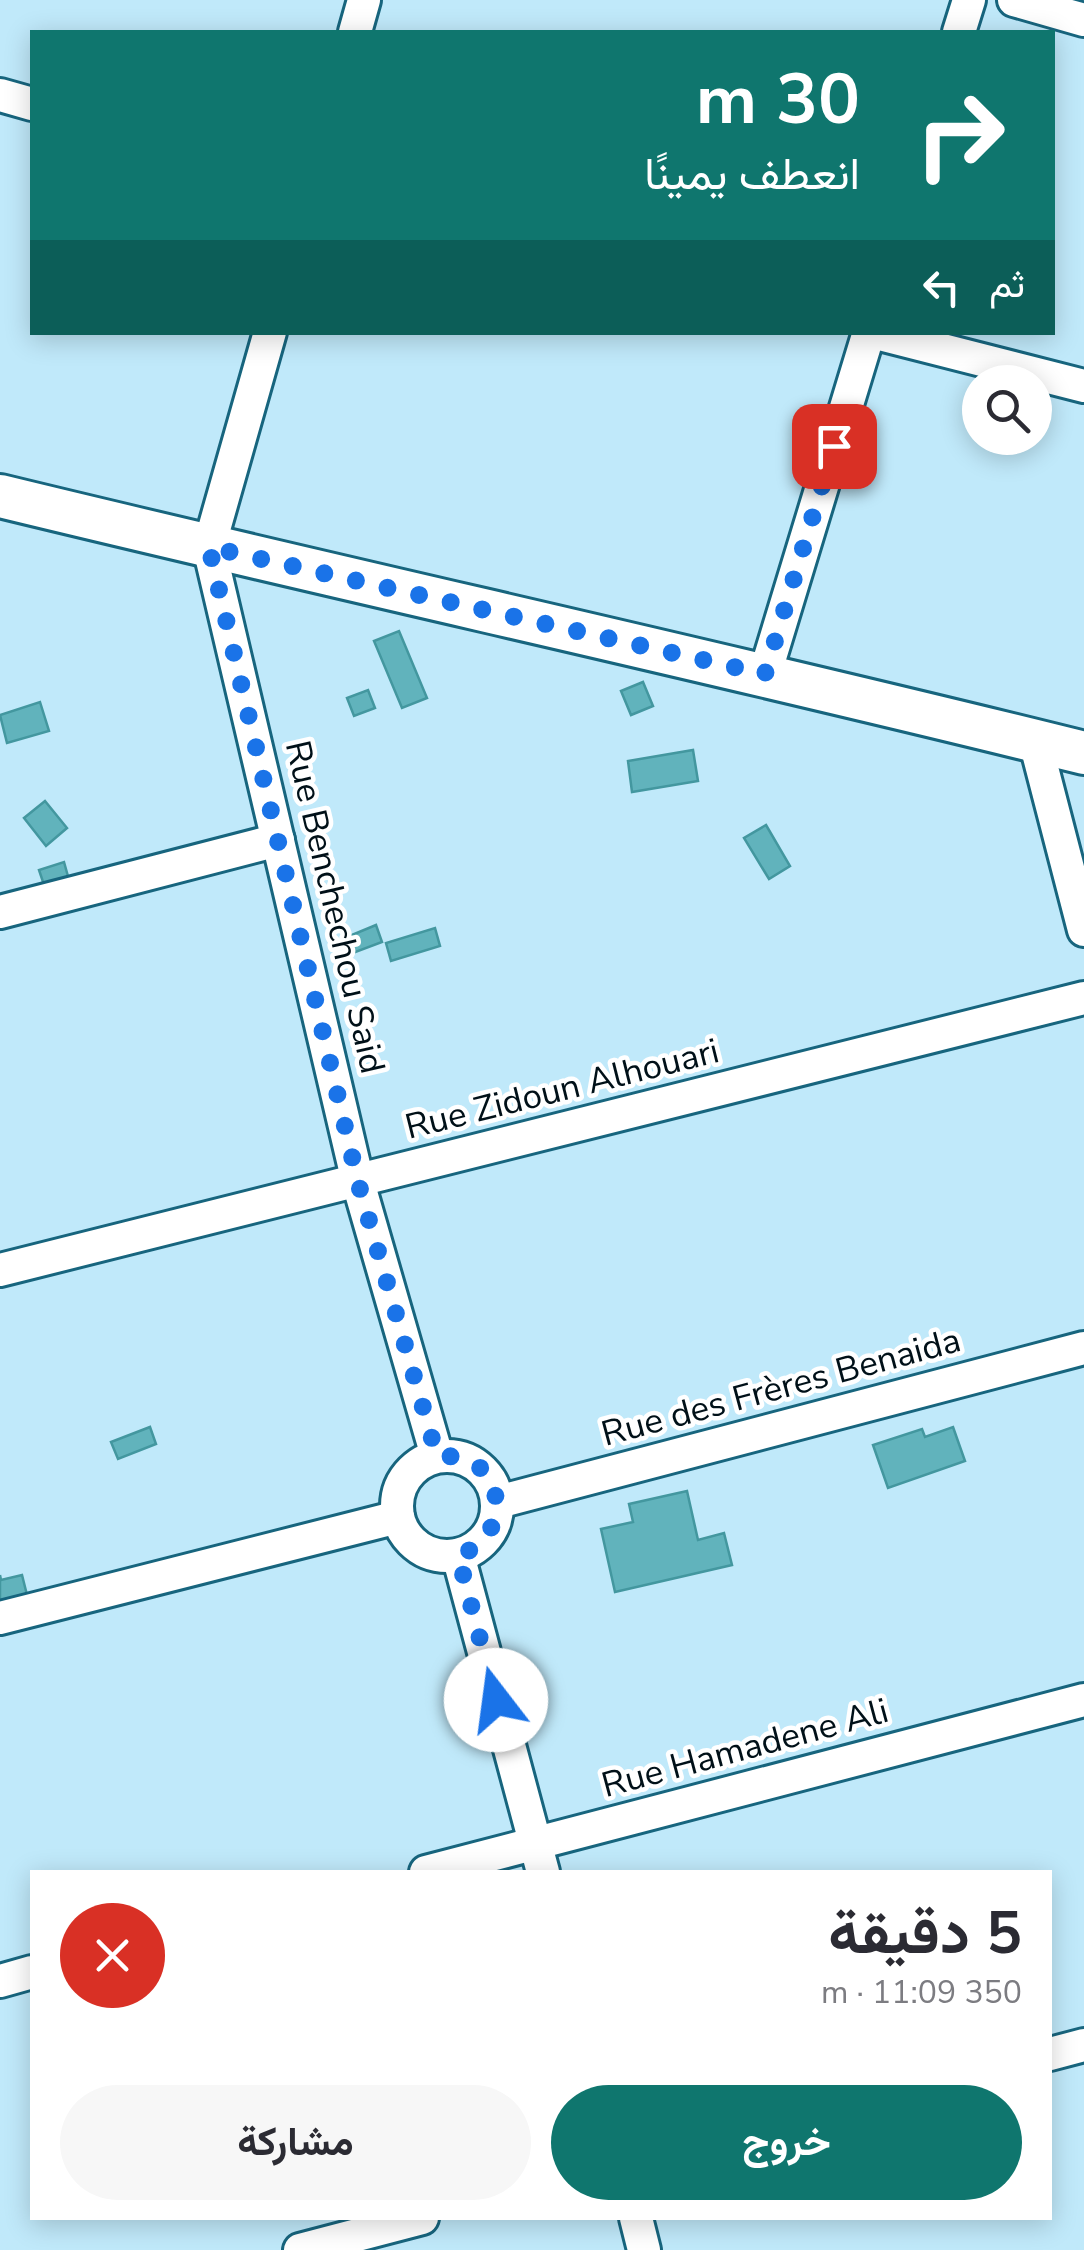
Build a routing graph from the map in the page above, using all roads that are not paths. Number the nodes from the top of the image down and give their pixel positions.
1 (364, 0) edge
2 (969, 0) edge
3 (1014, 0) edge
4 (1084, 20) edge
5 (356, 30) edge
6 (961, 30) edge
7 (0, 95) edge
8 (30, 103) edge
9 (269, 335) edge
10 (869, 335) edge
11 (882, 335) edge
12 (1084, 386) edge
13 (0, 496) edge
14 (209, 547) junction
15 (765, 674) junction
16 (1035, 740) junction
17 (1084, 753) edge
18 (278, 840) junction
19 (0, 912) edge
20 (1084, 930) edge
21 (1084, 998) edge
22 (358, 1182) junction
23 (0, 1270) edge
24 (1084, 1348) edge
25 (437, 1456) junction
26 (498, 1502) junction
27 (398, 1517) junction
28 (458, 1555) junction
29 (0, 1618) edge
30 (1084, 1700) edge
31 (539, 1859) edge
32 (443, 1870) edge
33 (30, 1973) edge
34 (0, 1981) edge
35 (1084, 2045) edge
36 (1052, 2053) edge
37 (414, 2220) edge
38 (636, 2220) edge
39 (300, 2250) edge
40 (644, 2250) edge

1 - 5 street
2 - 6 street
3 - 4 street
7 - 8 street
9 - 14 street
10 - 15 street
11 - 12 street
13 - 14 street
14 - 15 street
14 - 18 street, Rue Benchechou Said
15 - 16 street
16 - 17 street
16 - 20 street
18 - 19 street
18 - 22 street, Rue Benchechou Said
21 - 22 street, Rue Zidoun Alhouari
22 - 23 street, Rue Zidoun Alhouari
22 - 25 street, Rue Benchechou Said
24 - 26 street, Rue des Frères Benaida
25 - 26 street
25 - 27 street
26 - 28 street
27 - 28 street
27 - 29 street
28 - 31 street
30 - 31 street, Rue Hamadene Ali
31 - 32 street, Rue Hamadene Ali
33 - 34 street
35 - 36 street
37 - 39 street
38 - 40 street

